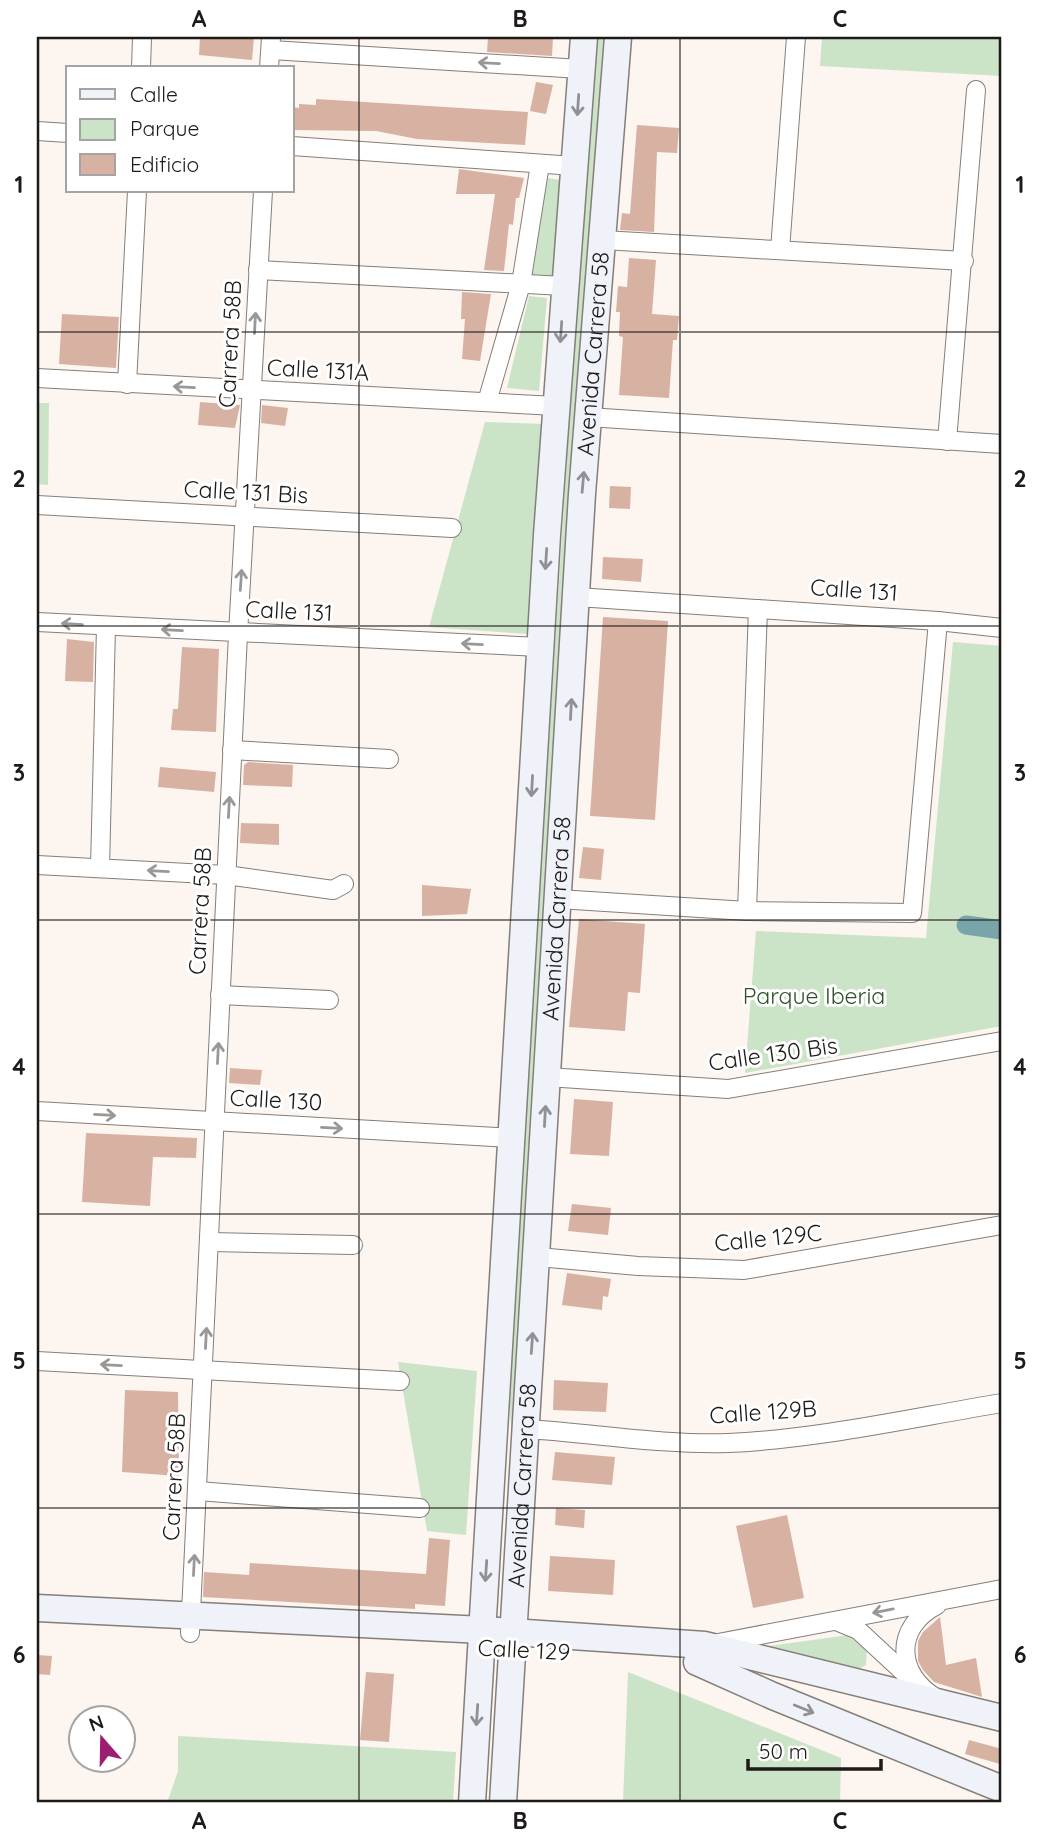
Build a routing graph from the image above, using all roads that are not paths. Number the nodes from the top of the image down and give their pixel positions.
1 (142, 37) edge
2 (584, 37) edge
3 (618, 37) edge
4 (796, 37) edge
5 (271, 43) edge
6 (141, 66) edge
7 (270, 66) edge
8 (581, 69) junction
9 (976, 90) dead end
10 (37, 131) edge
11 (66, 133) edge
12 (294, 146) edge
13 (540, 164) junction
14 (574, 166) junction
15 (137, 192) edge
16 (263, 192) edge
17 (603, 240) junction
18 (780, 250) junction
19 (964, 261) junction
20 (258, 270) junction
21 (521, 284) junction
22 (564, 286) junction
23 (37, 378) edge
24 (127, 384) junction
25 (252, 391) junction
26 (486, 402) junction
27 (556, 406) junction
28 (589, 417) junction
29 (947, 441) junction
30 (1002, 444) edge
31 (37, 505) edge
32 (246, 516) junction
33 (452, 528) dead end
34 (577, 597) junction
35 (758, 608) junction
36 (938, 621) junction
37 (37, 622) edge
38 (106, 627) junction
39 (1002, 628) edge
40 (238, 634) junction
41 (540, 647) junction
42 (232, 750) junction
43 (388, 759) dead end
44 (37, 865) edge
45 (100, 868) junction
46 (226, 875) junction
47 (344, 884) dead end
48 (558, 899) junction
49 (747, 911) junction
50 (220, 995) junction
51 (329, 1000) dead end
52 (1002, 1041) edge
53 (547, 1077) junction
54 (37, 1111) edge
55 (215, 1121) junction
56 (512, 1138) junction
57 (1002, 1225) edge
58 (211, 1242) junction
59 (354, 1245) dead end
60 (538, 1257) junction
61 (37, 1361) edge
62 (204, 1369) junction
63 (400, 1381) dead end
64 (1002, 1403) edge
65 (526, 1429) junction
66 (198, 1492) junction
67 (420, 1508) dead end
68 (1002, 1589) edge
69 (950, 1599) junction
70 (37, 1608) edge
71 (835, 1620) junction
72 (37, 1625) edge
73 (191, 1625) junction
74 (482, 1639) junction
75 (512, 1640) junction
76 (701, 1654) junction
77 (915, 1682) junction
78 (952, 1706) junction
79 (1002, 1718) edge
80 (1002, 1734) edge
81 (1002, 1789) edge
82 (472, 1803) edge
83 (503, 1803) edge

1 - 6 street
2 - 8 main road, Avenida Carrera 58
3 - 17 main road, Avenida Carrera 58
4 - 18 street
5 - 7 street
8 -> 5 street
8 -> 14 main road, Avenida Carrera 58
9 - 19 street
10 - 11 street
12 - 13 street
13 - 14 street
13 - 21 street
14 - 22 main road, Avenida Carrera 58
15 - 24 street
16 - 20 street, Carrera 58B
17 - 18 street
17 - 28 main road, Avenida Carrera 58
18 - 19 street
19 - 29 street
20 - 21 street
25 -> 20 street, Carrera 58B
21 - 22 street
21 - 26 street
22 -> 27 main road, Avenida Carrera 58
23 - 24 street, Calle 131A
25 -> 24 street, Calle 131A
25 - 26 street, Calle 131A
25 - 32 street, Carrera 58B
26 - 27 street, Calle 131A
27 -> 41 main road, Avenida Carrera 58
28 - 29 street
34 -> 28 main road, Avenida Carrera 58
29 - 30 street
31 - 32 street, Calle 131 Bis
32 - 33 street, Calle 131 Bis
40 -> 32 street, Carrera 58B
34 - 35 street, Calle 131
48 -> 34 main road, Avenida Carrera 58
35 - 36 street, Calle 131
35 - 49 street
36 - 39 street, Calle 131
36 - 49 street
38 -> 37 street, Calle 131
40 -> 38 street, Calle 131
38 - 45 street
41 -> 40 street, Calle 131
40 - 42 street, Carrera 58B
41 -> 56 main road, Avenida Carrera 58
42 - 43 street
46 -> 42 street, Carrera 58B
44 - 45 street
46 -> 45 street
46 - 47 street
46 - 50 street, Carrera 58B
48 - 49 street
48 - 53 main road, Avenida Carrera 58
50 - 51 street
55 -> 50 street, Carrera 58B
52 - 53 street, Calle 130 Bis
60 -> 53 main road, Avenida Carrera 58
54 -> 55 street, Calle 130
55 -> 56 street, Calle 130
55 - 58 street, Carrera 58B
56 -> 74 main road, Avenida Carrera 58
57 - 60 street, Calle 129C
58 - 59 street
62 -> 58 street, Carrera 58B
65 -> 60 main road, Avenida Carrera 58
62 -> 61 street
62 - 63 street
62 - 66 street, Carrera 58B
64 - 65 street, Calle 129B
65 - 75 main road, Avenida Carrera 58
66 - 67 street
73 -> 66 street, Carrera 58B
68 - 69 street
69 -> 71 street
69 - 77 street
70 - 73 main road, Calle 129
71 - 76 street
71 - 77 street, Calle 129
72 - 73 main road, Calle 129
73 - 74 main road, Calle 129
74 - 75 main road, Calle 129
74 -> 82 main road, Avenida Carrera 58
75 - 76 main road, Calle 129
75 - 83 main road, Avenida Carrera 58
76 - 78 main road, Calle 129
76 - 80 main road, Calle 129
76 -> 81 main road
77 - 78 street, Calle 129
78 - 79 main road, Calle 129

